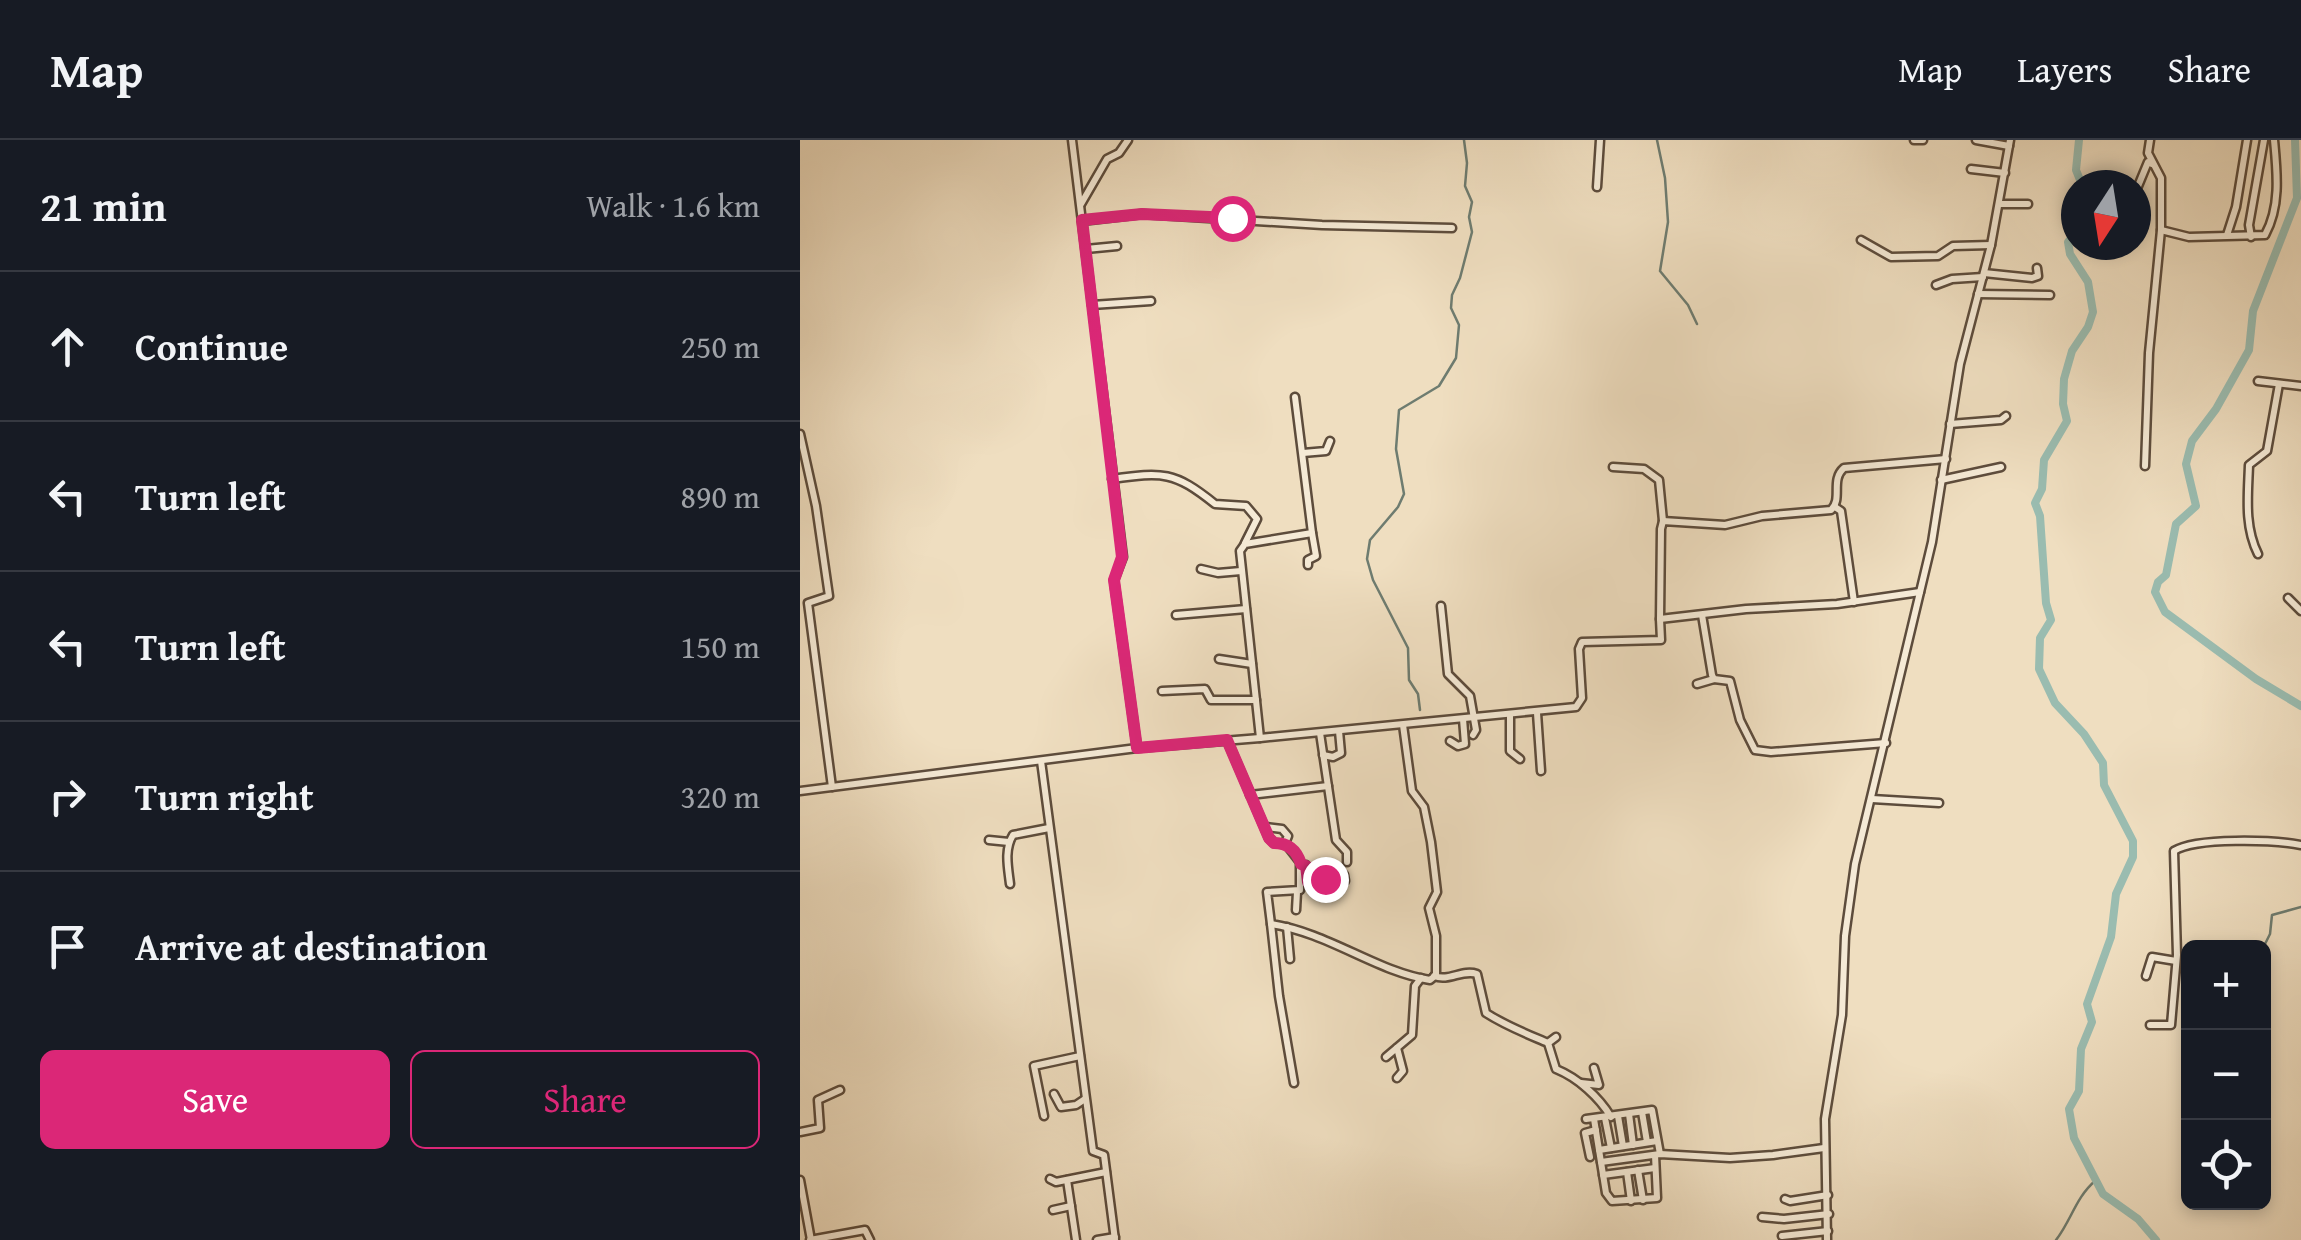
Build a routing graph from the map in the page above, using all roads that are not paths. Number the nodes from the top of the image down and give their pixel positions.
1 (1072, 140) edge
2 (1128, 140) edge
3 (1600, 140) edge
4 (1914, 140) edge
5 (1923, 140) edge
6 (1976, 140) edge
7 (2150, 140) edge
8 (2247, 140) edge
9 (2264, 140) edge
10 (2274, 140) edge
11 (2009, 143) edge
12 (2153, 165) junction
13 (1971, 169) dead end
14 (2145, 170) edge
15 (2005, 174) junction
16 (1597, 187) dead end
17 (2000, 204) junction
18 (2028, 204) dead end
19 (1080, 205) junction
20 (1082, 220) junction
21 (1452, 228) dead end
22 (2161, 230) junction
23 (2227, 235) junction
24 (2251, 238) junction
25 (1860, 240) dead end
26 (1991, 244) junction
27 (1117, 246) dead end
28 (1086, 249) junction
29 (2037, 268) dead end
30 (1983, 275) junction
31 (1936, 285) dead end
32 (1978, 294) junction
33 (2050, 296) dead end
34 (1151, 301) dead end
35 (1092, 305) junction
36 (2258, 380) dead end
37 (2279, 384) junction
38 (2301, 386) edge
39 (1295, 396) dead end
40 (2006, 416) dead end
41 (1949, 424) junction
42 (800, 434) edge
43 (1330, 441) dead end
44 (1303, 453) junction
45 (1946, 459) junction
46 (2145, 466) dead end
47 (1613, 467) dead end
48 (2001, 467) dead end
49 (1112, 479) junction
50 (1941, 480) junction
51 (1835, 508) junction
52 (1664, 521) junction
53 (1312, 533) junction
54 (1244, 544) junction
55 (2258, 554) dead end
56 (1308, 565) dead end
57 (1201, 569) dead end
58 (1241, 571) junction
59 (1920, 592) junction
60 (2288, 598) dead end
61 (1854, 602) junction
62 (804, 603) edge
63 (1441, 606) dead end
64 (1246, 609) junction
65 (2301, 611) edge
66 (1176, 615) dead end
67 (1702, 615) junction
68 (1660, 620) junction
69 (1219, 660) dead end
70 (1252, 664) junction
71 (1714, 678) junction
72 (1697, 684) dead end
73 (1162, 690) dead end
74 (1256, 700) junction
75 (1538, 713) junction
76 (1510, 715) junction
77 (1474, 720) junction
78 (1464, 722) junction
79 (1403, 725) junction
80 (1339, 731) junction
81 (1320, 733) junction
82 (1473, 735) dead end
83 (1260, 738) junction
84 (1227, 740) junction
85 (1450, 741) dead end
86 (1886, 742) junction
87 (1137, 748) junction
88 (1323, 755) junction
89 (1520, 759) dead end
90 (1041, 761) junction
91 (1541, 771) dead end
92 (1257, 779) dead end
93 (1244, 781) junction
94 (1328, 786) junction
95 (832, 787) junction
96 (800, 791) edge
97 (1250, 795) junction
98 (1872, 799) junction
99 (1940, 803) dead end
100 (1264, 827) junction
101 (1049, 828) junction
102 (990, 840) dead end
103 (1009, 842) junction
104 (1285, 844) junction
105 (2301, 844) edge
106 (1347, 862) dead end
107 (1307, 866) junction
108 (1346, 880) dead end
109 (1010, 884) dead end
110 (1297, 892) junction
111 (1296, 910) dead end
112 (1271, 924) junction
113 (1287, 927) junction
114 (1290, 959) dead end
115 (2176, 960) junction
116 (1434, 976) junction
117 (2146, 976) dead end
118 (1421, 978) junction
119 (2150, 1024) dead end
120 (1556, 1038) dead end
121 (1548, 1043) junction
122 (1397, 1048) junction
123 (1080, 1056) junction
124 (1386, 1057) dead end
125 (1594, 1068) dead end
126 (1397, 1078) dead end
127 (1580, 1083) junction
128 (1294, 1084) dead end
129 (840, 1090) dead end
130 (1054, 1094) dead end
131 (1086, 1098) junction
132 (1642, 1112) junction
133 (1629, 1114) junction
134 (1044, 1116) dead end
135 (1611, 1117) junction
136 (1596, 1130) junction
137 (800, 1132) edge
138 (1657, 1141) junction
139 (1647, 1142) junction
140 (1633, 1145) junction
141 (1622, 1146) junction
142 (1611, 1148) junction
143 (1824, 1148) junction
144 (1599, 1150) junction
145 (1657, 1154) junction
146 (1590, 1157) dead end
147 (1601, 1162) junction
148 (1655, 1168) junction
149 (1638, 1170) junction
150 (1106, 1172) junction
151 (1627, 1172) junction
152 (1603, 1175) junction
153 (1050, 1179) dead end
154 (1066, 1180) junction
155 (800, 1184) edge
156 (1828, 1195) junction
157 (1785, 1199) dead end
158 (1642, 1200) junction
159 (1631, 1201) junction
160 (1071, 1206) junction
161 (1053, 1210) dead end
162 (1828, 1214) junction
163 (1762, 1217) dead end
164 (1790, 1218) junction
165 (1799, 1234) junction
166 (1782, 1236) dead end
167 (1827, 1236) edge
168 (849, 1237) edge
169 (830, 1238) edge
170 (1115, 1238) edge
171 (810, 1240) edge
172 (870, 1240) edge
173 (1075, 1240) edge
174 (1097, 1240) edge

1 - 19 street
2 - 19 street
3 - 16 street
4 - 5 street
6 - 11 street
7 - 12 street
8 - 23 street
9 - 24 street
10 - 24 street
11 - 15 street
12 - 14 street
12 - 22 street
13 - 15 street
15 - 17 street
17 - 18 street
17 - 26 street
19 - 20 street
20 - 21 street
20 - 28 street
22 - 23 street
22 - 46 street
23 - 24 street
25 - 26 street
26 - 30 street
27 - 28 street
28 - 35 street
29 - 30 street
30 - 31 street
30 - 32 street
32 - 33 street
32 - 41 street
34 - 35 street
35 - 49 street
36 - 37 street
37 - 38 street
37 - 55 street
39 - 44 street
40 - 41 street
41 - 45 street
42 - 62 street
43 - 44 street
44 - 53 street
45 - 50 street
45 - 51 street
47 - 52 street
48 - 50 street
49 - 54 street
49 - 87 street
50 - 59 street
51 - 52 street
51 - 61 street
52 - 68 street
53 - 54 street
53 - 56 street
54 - 58 street
57 - 58 street
58 - 64 street
59 - 61 street
59 - 86 street
60 - 65 street
61 - 67 street
62 - 95 street
63 - 77 street
64 - 66 street
64 - 70 street
67 - 68 street
67 - 71 street
68 - 75 street
69 - 70 street
70 - 74 street
71 - 72 street
71 - 86 street
73 - 74 street
74 - 83 street
75 - 76 street
75 - 91 street
76 - 77 street
76 - 89 street
77 - 78 street
77 - 82 street
78 - 79 street
78 - 85 street
79 - 80 street
79 - 116 street
80 - 81 street
80 - 88 street
81 - 83 street
81 - 88 street
83 - 84 street
84 - 87 street
84 - 93 street
86 - 98 street
87 - 90 street
88 - 94 street
90 - 95 street
90 - 101 street
92 - 93 street
93 - 97 street
94 - 97 street
94 - 106 street
95 - 96 street
97 - 100 street
98 - 99 street
98 - 143 street
100 - 104 street
100 - 104 street
101 - 103 street
101 - 123 street
102 - 103 street
103 - 109 street
104 - 107 street
105 - 115 street
107 - 108 street
107 - 110 street
110 - 111 street
110 - 112 street
112 - 113 street
112 - 128 street
113 - 114 street
113 - 118 street
115 - 117 street
115 - 119 street
116 - 118 street
116 - 121 street
118 - 122 street
120 - 121 street
121 - 127 street
122 - 124 street
122 - 126 street
123 - 131 street
123 - 134 street
125 - 127 street
127 - 135 street
129 - 137 street
130 - 131 street
131 - 150 street
132 - 133 street
132 - 138 street
132 - 139 street
133 - 135 street
133 - 140 street
135 - 136 street
135 - 141 street
135 - 142 street
136 - 144 street
136 - 146 street
138 - 139 street
138 - 145 street
139 - 140 street
140 - 141 street
141 - 142 street
142 - 144 street
143 - 145 street
143 - 156 street
144 - 147 street
145 - 147 street
145 - 148 street
147 - 152 street
148 - 149 street
148 - 158 street
149 - 151 street
149 - 158 street
150 - 154 street
150 - 170 street
151 - 152 street
151 - 159 street
152 - 159 street
153 - 154 street
154 - 160 street
155 - 171 street
156 - 157 street
156 - 162 street
158 - 159 street
160 - 161 street
160 - 173 street
162 - 164 street
162 - 167 street
163 - 164 street
164 - 165 street
165 - 166 street
165 - 167 street
168 - 169 street
168 - 172 street
169 - 171 street
170 - 174 street

